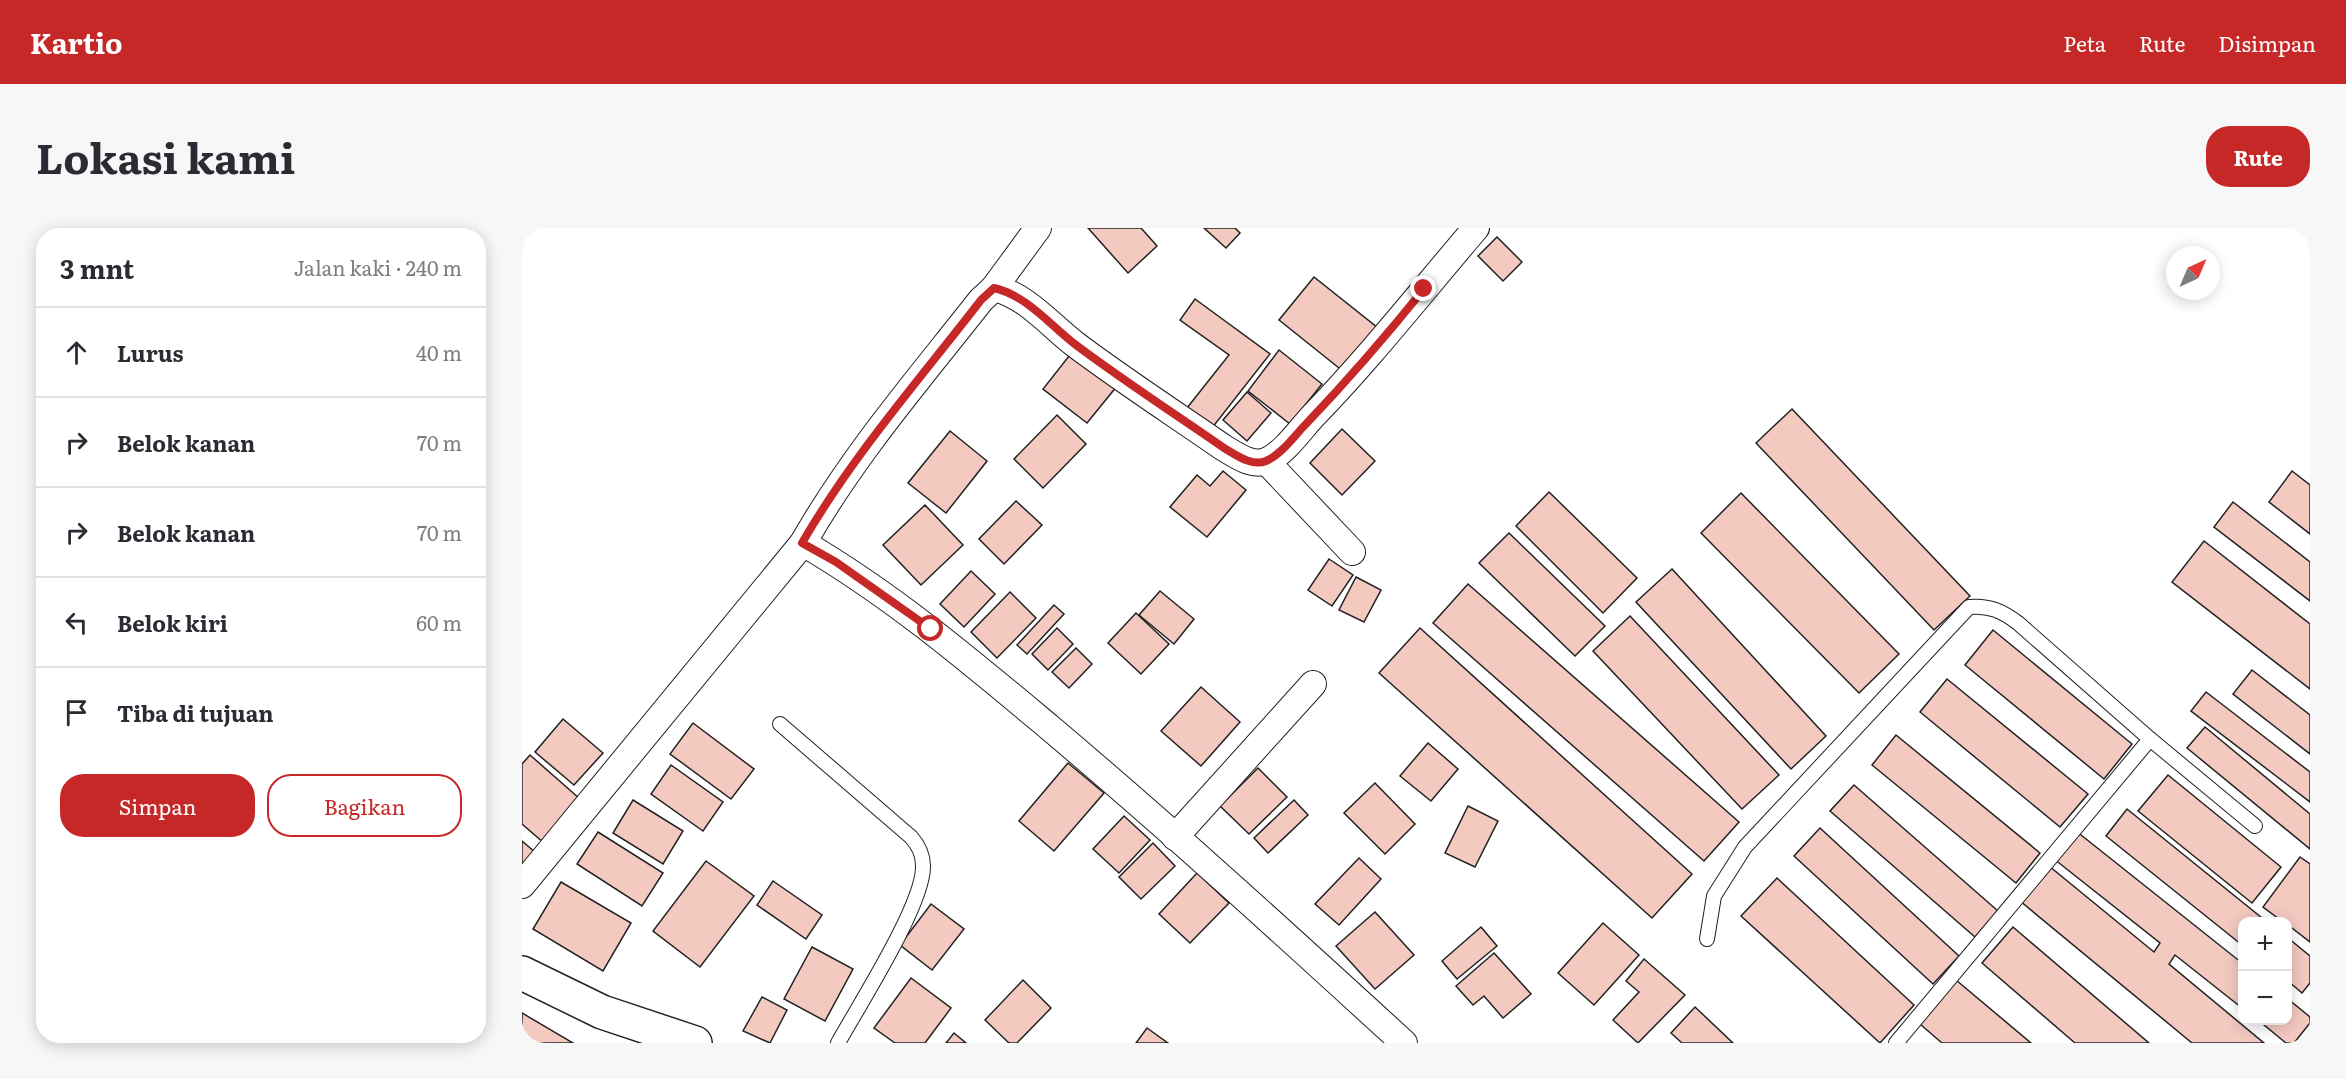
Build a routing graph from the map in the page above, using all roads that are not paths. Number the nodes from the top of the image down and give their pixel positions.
1 (1038, 228) edge
2 (1476, 228) edge
3 (994, 288) junction
4 (1266, 461) junction
5 (802, 543) junction
6 (1352, 552) dead end
7 (1313, 684) dead end
8 (780, 723) dead end
9 (2150, 739) junction
10 (2255, 826) dead end
11 (1175, 837) junction
12 (522, 885) edge
13 (1707, 939) dead end
14 (522, 973) edge
15 (695, 1043) edge
16 (838, 1043) edge
17 (1404, 1043) edge
18 (1896, 1043) edge

1 - 3 street
2 - 4 street
3 - 4 street
3 - 5 street
4 - 6 street
5 - 11 street
5 - 12 street
7 - 11 street
8 - 16 lane
9 - 10 lane
9 - 13 lane
9 - 18 lane
11 - 17 street
14 - 15 main road

